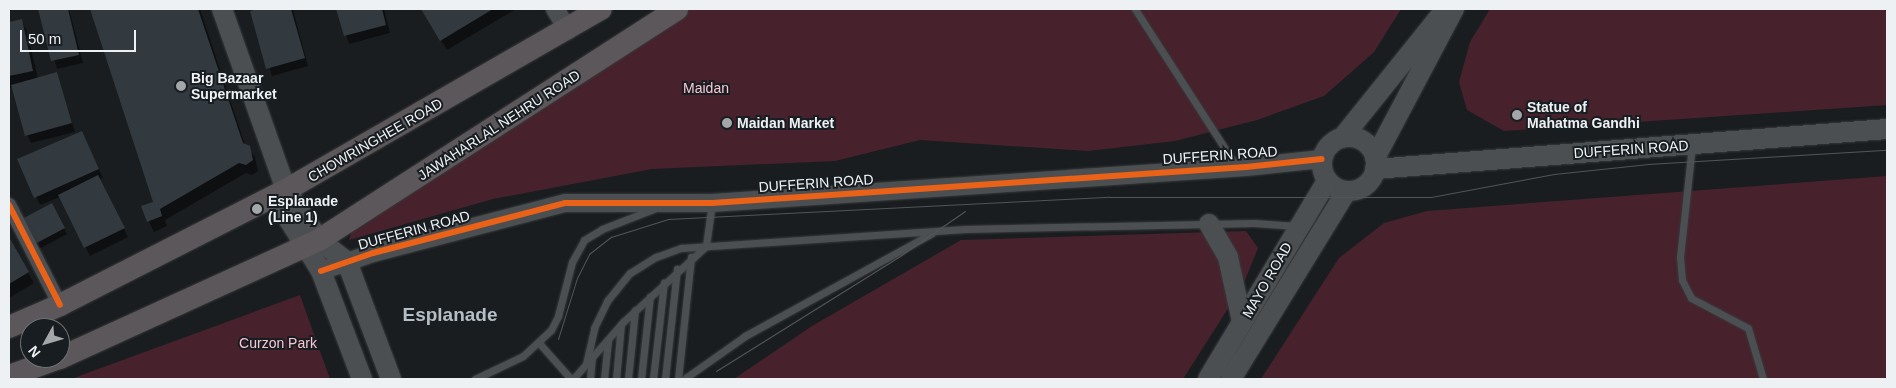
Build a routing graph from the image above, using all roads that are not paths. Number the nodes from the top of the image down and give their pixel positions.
1 (222, 9) edge
2 (556, 9) edge
3 (601, 9) edge
4 (677, 9) edge
5 (1135, 9) edge
6 (1446, 9) edge
7 (1454, 9) edge
8 (568, 30) junction
9 (1887, 130) edge
10 (1342, 138) junction
11 (1692, 145) junction
12 (1322, 159) junction
13 (1375, 164) junction
14 (1237, 168) junction
15 (1327, 181) junction
16 (1346, 192) junction
17 (280, 193) junction
18 (668, 203) junction
19 (712, 203) junction
20 (9, 205) edge
21 (1209, 224) junction
22 (1298, 226) junction
23 (934, 231) junction
24 (312, 244) junction
25 (706, 246) junction
26 (691, 257) junction
27 (347, 262) junction
28 (677, 269) junction
29 (321, 271) junction
30 (664, 283) junction
31 (650, 296) junction
32 (60, 305) junction
33 (635, 310) junction
34 (1242, 322) junction
35 (621, 324) junction
36 (9, 328) edge
37 (608, 339) junction
38 (539, 342) junction
39 (70, 353) edge
40 (592, 356) junction
41 (586, 364) junction
42 (32, 368) edge
43 (9, 376) edge
44 (579, 376) edge
45 (362, 379) edge
46 (391, 379) edge
47 (475, 379) edge
48 (572, 379) edge
49 (590, 379) edge
50 (604, 379) edge
51 (616, 379) edge
52 (628, 379) edge
53 (641, 379) edge
54 (653, 379) edge
55 (666, 379) edge
56 (678, 379) edge
57 (684, 379) edge
58 (1208, 379) edge
59 (1231, 379) edge
60 (1763, 379) edge

1 - 17 main road
2 - 8 street
3 - 8 main road, CHOWRINGHEE ROAD
4 - 24 main road, JAWAHARLAL NEHRU ROAD
5 - 14 lane
6 - 10 main road
7 - 13 main road
8 - 17 main road, CHOWRINGHEE ROAD
9 - 11 main road, DUFFERIN ROAD
10 - 12 main road
10 - 13 main road
11 - 13 main road, DUFFERIN ROAD
11 - 60 lane
12 - 14 street, DUFFERIN ROAD
12 - 15 main road
13 - 16 main road
14 - 19 street, DUFFERIN ROAD
15 - 16 main road
15 - 22 main road, MAYO ROAD
16 - 59 main road, MAYO ROAD
17 - 24 main road
17 - 32 main road, CHOWRINGHEE ROAD
18 - 19 street, DUFFERIN ROAD
18 - 27 street, DUFFERIN ROAD
18 - 38 lane
19 - 25 lane
20 - 32 street
21 - 22 lane
21 - 23 lane
21 - 34 main road
22 - 34 main road, MAYO ROAD
23 - 25 lane
23 - 57 lane
24 - 27 main road
24 - 29 main road
24 - 39 main road
25 - 26 lane
25 - 41 lane
26 - 28 lane
26 - 56 lane
27 - 29 street, DUFFERIN ROAD
27 - 46 main road
28 - 30 lane
28 - 55 lane
29 - 45 main road
30 - 31 lane
30 - 54 lane
31 - 33 lane
31 - 53 lane
32 - 36 main road, CHOWRINGHEE ROAD
33 - 35 lane
33 - 52 lane
34 - 58 main road, MAYO ROAD
35 - 37 lane
35 - 51 lane
37 - 40 lane
37 - 50 lane
38 - 47 lane
38 - 48 lane
40 - 41 lane
40 - 49 lane
41 - 44 lane
42 - 43 main road
44 - 48 lane

